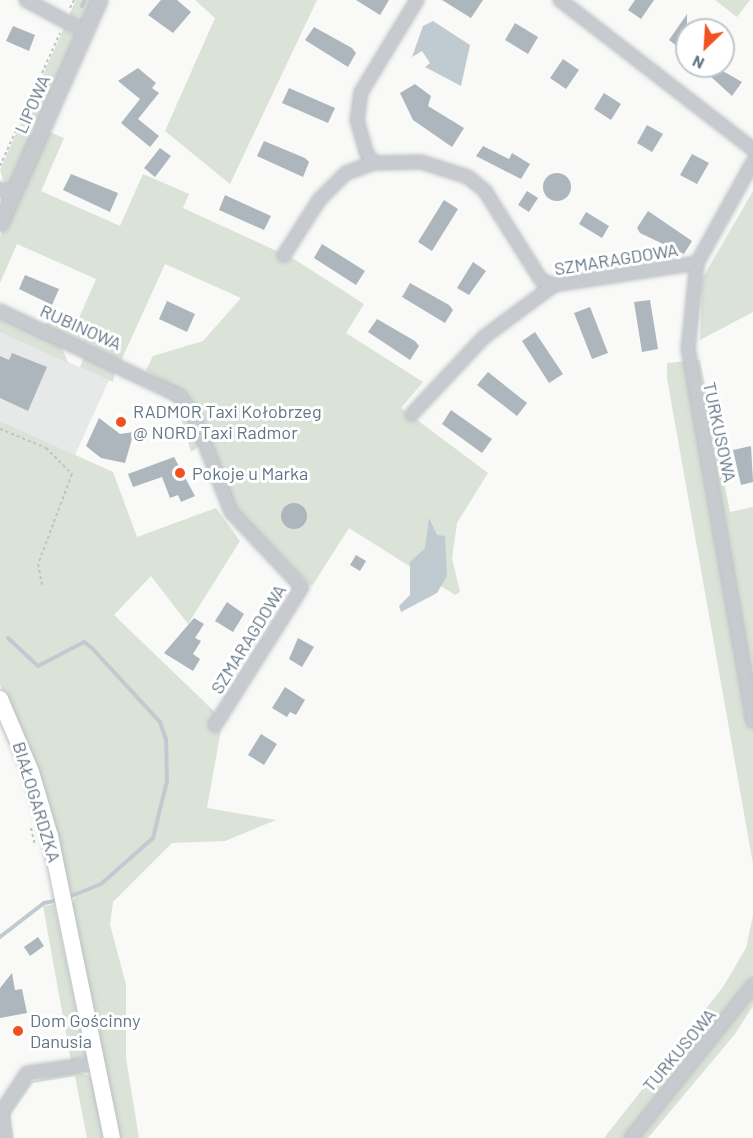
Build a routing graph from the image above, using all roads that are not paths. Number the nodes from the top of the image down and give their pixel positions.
1 (26, 0) edge
2 (99, 0) edge
3 (417, 0) edge
4 (560, 0) edge
5 (85, 32) junction
6 (753, 149) edge
7 (753, 162) edge
8 (374, 163) junction
9 (6, 192) edge
10 (0, 223) edge
11 (284, 255) dead end
12 (697, 263) junction
13 (554, 285) junction
14 (0, 311) edge
15 (147, 376) joint
16 (412, 414) dead end
17 (0, 699) edge
18 (753, 721) edge
19 (215, 725) dead end
20 (753, 985) edge
21 (97, 1063) junction
22 (4, 1138) edge
23 (112, 1138) edge
24 (631, 1138) edge

1 - 5 street
2 - 5 street, LIPOWA
3 - 8 street
4 - 6 street
5 - 9 street, LIPOWA
7 - 12 street, TURKUSOWA
8 - 11 street
8 - 13 street
9 - 10 street, LIPOWA
12 - 13 street, SZMARAGDOWA
12 - 18 street, TURKUSOWA
13 - 16 street, SZMARAGDOWA
14 - 15 street, RUBINOWA
15 - 19 street, SZMARAGDOWA
17 - 21 main road, BIAŁOGARDZKA
20 - 24 street, TURKUSOWA
21 - 22 street
21 - 23 main road, BIAŁOGARDZKA

